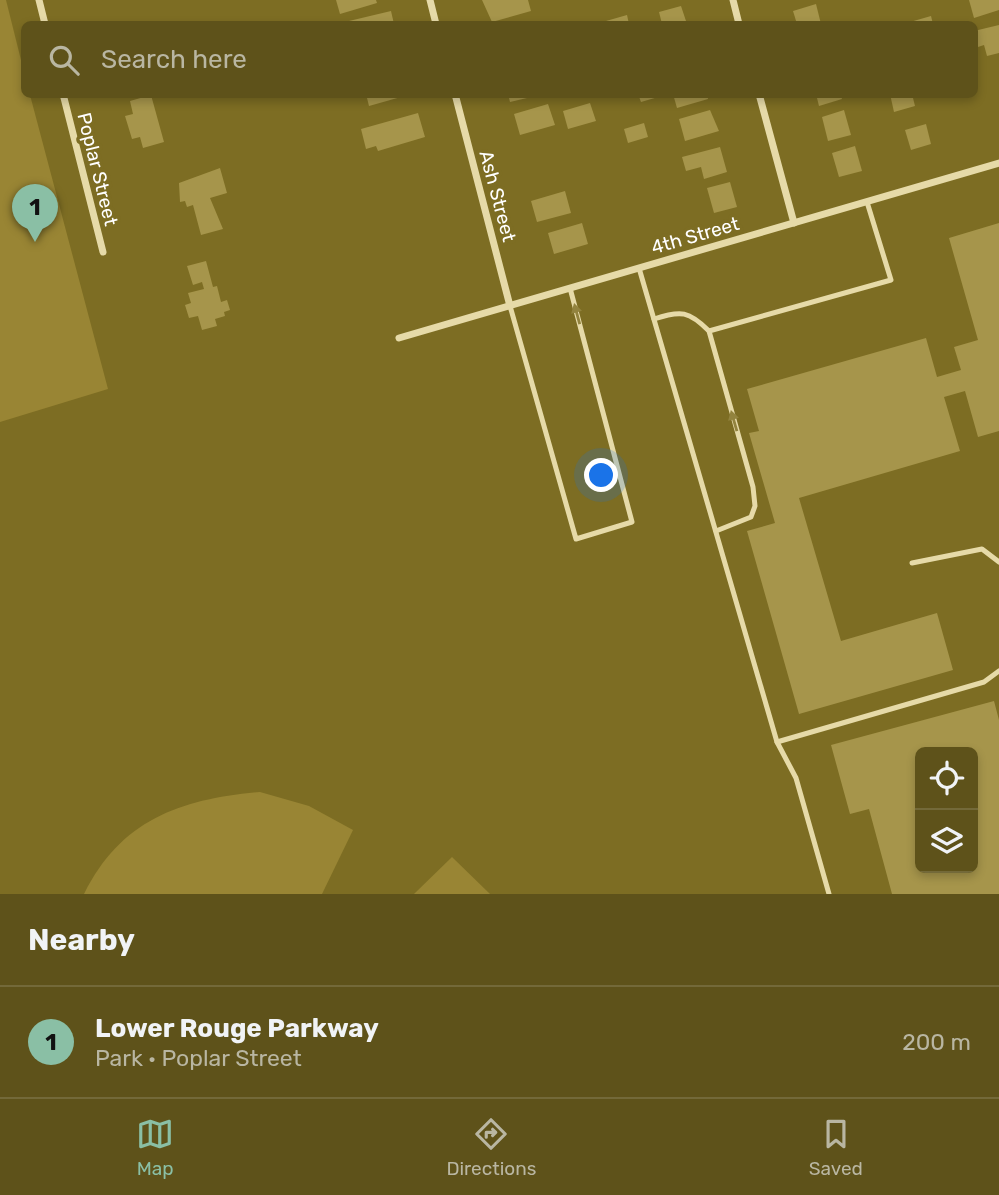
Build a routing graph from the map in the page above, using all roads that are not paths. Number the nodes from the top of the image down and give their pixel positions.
1 (39, 0) edge
2 (430, 0) edge
3 (733, 0) edge
4 (44, 21) edge
5 (435, 21) edge
6 (739, 21) edge
7 (64, 98) edge
8 (456, 98) edge
9 (760, 98) edge
10 (999, 163) edge
11 (867, 202) junction
12 (794, 223) junction
13 (103, 252) dead end
14 (639, 268) junction
15 (570, 288) junction
16 (510, 306) junction
17 (654, 319) junction
18 (709, 331) junction
19 (399, 338) dead end
20 (716, 531) junction
21 (999, 562) edge
22 (912, 563) dead end
23 (999, 671) edge
24 (777, 742) junction
25 (829, 894) edge

1 - 4 street
2 - 5 street
3 - 6 street
7 - 13 street, Poplar Street
8 - 16 street, Ash Street
9 - 12 street
10 - 11 street, 4th Street
11 - 12 street, 4th Street
11 - 18 lane
12 - 14 street, 4th Street
14 - 15 street, 4th Street
14 - 17 lane
15 - 16 street, 4th Street
16 -> 15 lane
16 - 19 street, 4th Street
17 - 18 lane
17 - 20 lane
20 -> 18 lane
20 - 24 lane
21 - 22 lane
23 - 24 lane
24 - 25 lane

